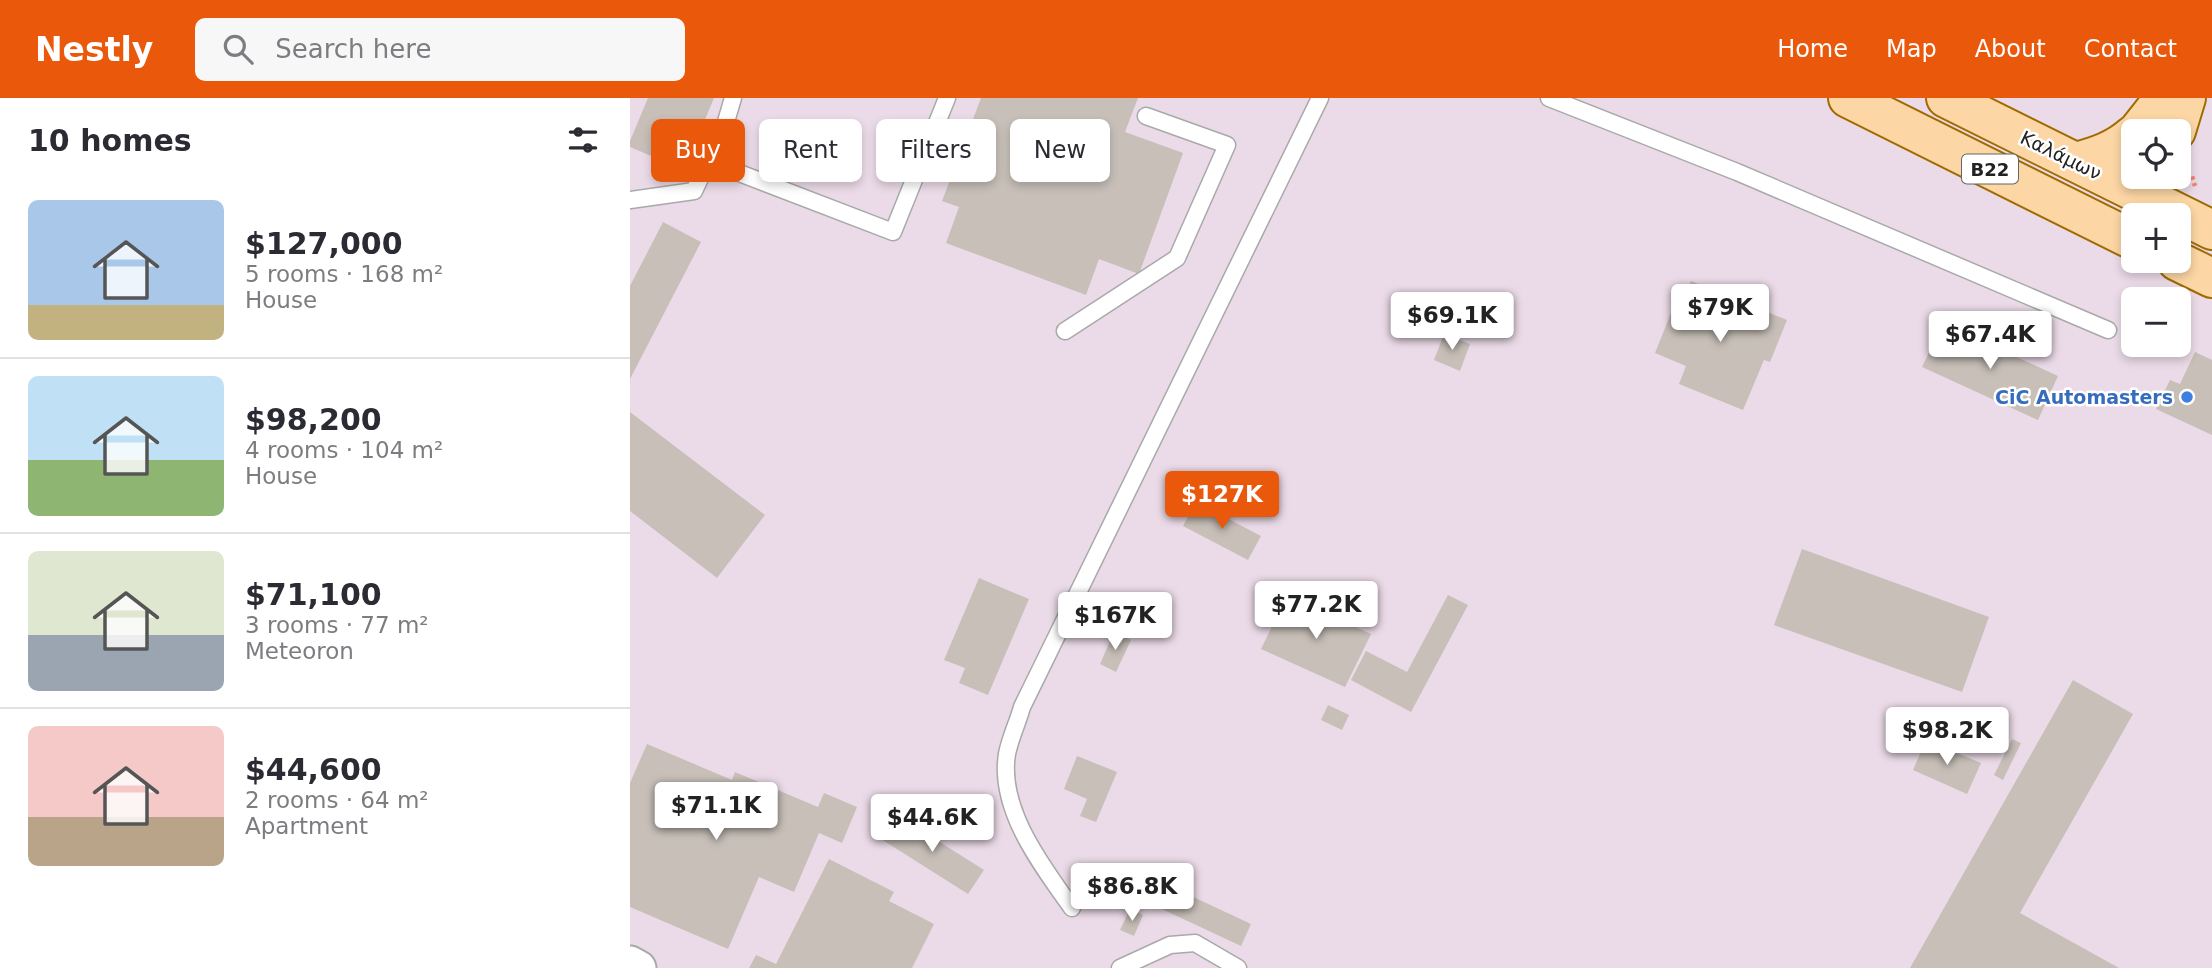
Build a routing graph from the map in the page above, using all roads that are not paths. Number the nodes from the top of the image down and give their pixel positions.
1 (733, 98) edge
2 (947, 98) edge
3 (1320, 98) edge
4 (1549, 98) edge
5 (1848, 98) edge
6 (1947, 98) edge
7 (2164, 98) edge
8 (2186, 98) edge
9 (1146, 116) dead end
10 (727, 119) edge
11 (2147, 119) edge
12 (2180, 119) edge
13 (2121, 146) edge
14 (2076, 162) junction
15 (745, 175) edge
16 (698, 182) edge
17 (2178, 189) edge
18 (630, 200) edge
19 (2196, 223) edge
20 (2121, 234) edge
21 (2191, 268) edge
22 (2212, 278) edge
23 (2108, 330) dead end
24 (1065, 331) dead end
25 (1072, 908) dead end
26 (630, 963) edge
27 (639, 968) edge
28 (1120, 968) edge
29 (1238, 968) edge

1 - 10 lane
2 - 15 lane
3 - 25 lane
4 - 23 lane
5 - 20 main road, B22
6 - 14 main road, Καλάμων / B22
7 - 11 main road
8 - 12 main road
9 - 24 lane
13 - 14 main road
14 - 19 main road, Καλάμων / B22
16 - 18 lane
17 - 19 main road
21 - 22 main road
26 - 27 street
28 - 29 lane

